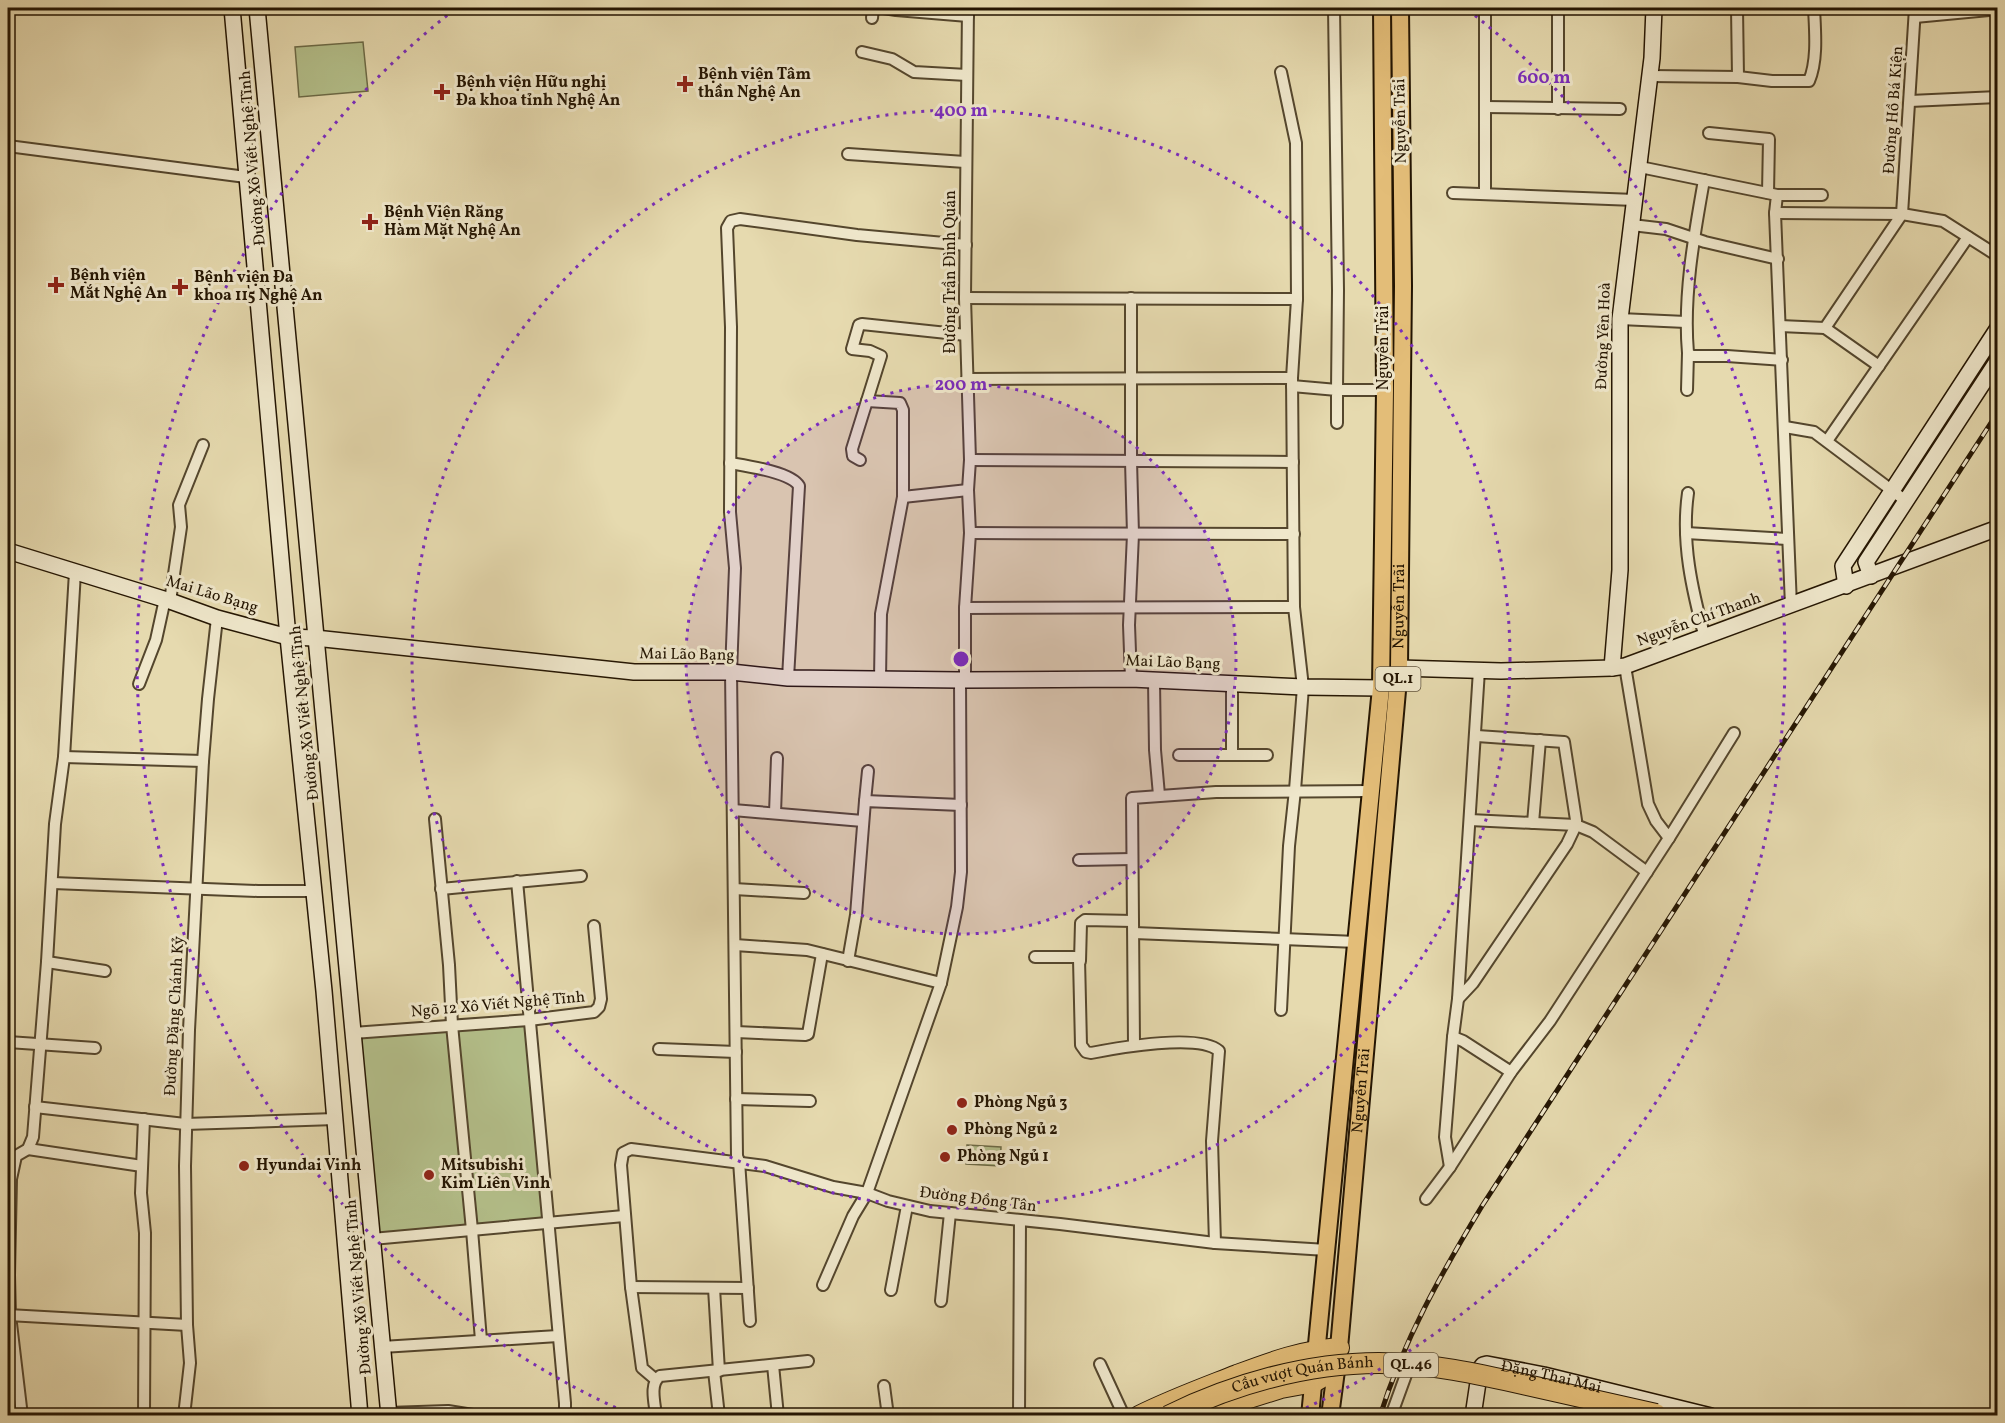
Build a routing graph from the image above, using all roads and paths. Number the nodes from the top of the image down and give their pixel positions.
1 (232, 8) edge
2 (257, 8) edge
3 (884, 8) edge
4 (1334, 8) edge
5 (1382, 8) edge
6 (1400, 8) edge
7 (1485, 8) edge
8 (1558, 8) edge
9 (1654, 8) edge
10 (1737, 8) edge
11 (1814, 8) edge
12 (1989, 10) dead end
13 (968, 12) edge
14 (1915, 12) edge
15 (862, 52) dead end
16 (1281, 72) dead end
17 (967, 75) junction
18 (1650, 76) junction
19 (1738, 77) junction
20 (1998, 97) edge
21 (1910, 101) junction
22 (1485, 107) junction
23 (1558, 109) junction
24 (1620, 109) dead end
25 (1709, 133) dead end
26 (8, 146) edge
27 (848, 154) dead end
28 (965, 162) junction
29 (1640, 167) junction
30 (273, 175) junction
31 (246, 177) junction
32 (1704, 180) junction
33 (1453, 193) dead end
34 (1485, 194) junction
35 (1773, 194) junction
36 (1822, 195) dead end
37 (1635, 200) junction
38 (1775, 213) junction
39 (1902, 214) junction
40 (1632, 225) junction
41 (1694, 237) junction
42 (1968, 237) junction
43 (966, 244) junction
44 (1998, 256) edge
45 (1778, 260) junction
46 (965, 297) junction
47 (1131, 298) junction
48 (1297, 299) junction
49 (1620, 319) junction
50 (1686, 322) junction
51 (1780, 326) junction
52 (1825, 328) junction
53 (1998, 328) edge
54 (966, 335) junction
55 (1688, 353) junction
56 (1782, 360) junction
57 (1998, 360) edge
58 (1879, 366) junction
59 (1130, 378) junction
60 (967, 379) junction
61 (1292, 382) junction
62 (1337, 390) junction
63 (1385, 390) junction
64 (1687, 390) dead end
65 (867, 401) junction
66 (1337, 423) dead end
67 (1785, 427) junction
68 (1827, 441) junction
69 (203, 446) dead end
70 (860, 460) dead end
71 (970, 460) junction
72 (1131, 461) junction
73 (1293, 462) junction
74 (730, 463) junction
75 (968, 490) junction
76 (1891, 491) junction
77 (1688, 493) dead end
78 (903, 497) junction
79 (1906, 501) junction
80 (1998, 528) edge
81 (970, 533) junction
82 (1686, 533) junction
83 (1133, 534) junction
84 (1294, 534) junction
85 (1788, 539) junction
86 (8, 551) edge
87 (75, 572) junction
88 (1871, 576) junction
89 (1845, 586) junction
90 (168, 600) junction
91 (1131, 606) junction
92 (1791, 606) junction
93 (1294, 607) junction
94 (965, 608) junction
95 (218, 618) junction
96 (288, 637) junction
97 (315, 638) junction
98 (1705, 638) junction
99 (1618, 667) junction
100 (1399, 668) junction
101 (1479, 670) junction
102 (731, 672) junction
103 (788, 678) junction
104 (880, 679) junction
105 (1131, 679) junction
106 (963, 680) junction
107 (1154, 681) junction
108 (139, 684) dead end
109 (1232, 684) junction
110 (1303, 687) junction
111 (1381, 688) junction
112 (1734, 733) dead end
113 (1477, 736) junction
114 (1540, 740) junction
115 (1179, 755) dead end
116 (1233, 755) junction
117 (1267, 755) dead end
118 (64, 757) junction
119 (777, 758) dead end
120 (203, 761) junction
121 (868, 771) dead end
122 (1295, 790) junction
123 (1371, 791) junction
124 (1159, 795) junction
125 (865, 801) junction
126 (961, 805) junction
127 (733, 810) junction
128 (776, 813) junction
129 (435, 819) dead end
130 (1470, 820) junction
131 (863, 821) junction
132 (1533, 823) junction
133 (1576, 825) junction
134 (1669, 838) junction
135 (1132, 859) junction
136 (1079, 860) dead end
137 (1647, 872) junction
138 (581, 876) dead end
139 (517, 881) junction
140 (53, 883) junction
141 (196, 889) junction
142 (441, 889) junction
143 (734, 889) junction
144 (314, 891) junction
145 (804, 893) dead end
146 (594, 926) dead end
147 (1133, 927) junction
148 (1285, 939) junction
149 (1357, 942) junction
150 (735, 945) junction
151 (822, 954) junction
152 (1035, 957) dead end
153 (848, 961) junction
154 (1080, 961) junction
155 (47, 962) junction
156 (105, 971) dead end
157 (941, 983) junction
158 (1458, 999) junction
159 (1281, 1010) dead end
160 (529, 1020) junction
161 (452, 1025) junction
162 (736, 1032) junction
163 (353, 1033) junction
164 (1453, 1037) junction
165 (8, 1042) edge
166 (40, 1044) junction
167 (1134, 1045) junction
168 (95, 1048) dead end
169 (659, 1049) dead end
170 (736, 1052) junction
171 (1511, 1072) junction
172 (736, 1099) junction
173 (810, 1101) dead end
174 (35, 1107) junction
175 (361, 1115) junction
176 (144, 1119) junction
177 (335, 1119) junction
178 (185, 1124) junction
179 (28, 1149) junction
180 (740, 1161) junction
181 (142, 1166) junction
182 (1450, 1167) junction
183 (867, 1193) junction
184 (1426, 1198) dead end
185 (907, 1206) junction
186 (950, 1214) junction
187 (624, 1216) junction
188 (1020, 1220) junction
189 (548, 1223) junction
190 (472, 1230) junction
191 (372, 1239) junction
192 (1215, 1243) junction
193 (1327, 1250) junction
194 (823, 1285) dead end
195 (631, 1287) junction
196 (714, 1288) junction
197 (748, 1288) junction
198 (891, 1290) dead end
199 (941, 1301) dead end
200 (9, 1315) edge
201 (750, 1321) dead end
202 (144, 1322) junction
203 (187, 1325) junction
204 (558, 1336) junction
205 (481, 1340) junction
206 (382, 1347) junction
207 (1339, 1348) junction
208 (1316, 1350) junction
209 (808, 1361) dead end
210 (1100, 1364) dead end
211 (772, 1365) junction
212 (1336, 1369) junction
213 (717, 1371) junction
214 (1407, 1372) joint
215 (1544, 1375) junction
216 (655, 1379) junction
217 (1314, 1382) junction
218 (1478, 1383) junction
219 (884, 1386) dead end
220 (1539, 1396) junction
221 (388, 1414) edge
222 (1660, 1414) edge
223 (22, 1416) edge
224 (144, 1416) edge
225 (184, 1416) edge
226 (360, 1416) edge
227 (480, 1416) edge
228 (563, 1416) edge
229 (656, 1416) edge
230 (719, 1416) edge
231 (778, 1416) edge
232 (888, 1416) edge
233 (1019, 1416) edge
234 (1124, 1416) edge
235 (1139, 1416) edge
236 (1168, 1416) edge
237 (1202, 1416) edge
238 (1310, 1416) edge
239 (1330, 1416) edge
240 (1391, 1416) edge
241 (1473, 1416) edge
242 (1622, 1416) edge
243 (1711, 1416) edge

1 - 31 street, Đường Xô Viết Nghệ Tĩnh
2 - 30 street, Đường Xô Viết Nghệ Tĩnh
3 - 13 street
4 - 62 street
5 - 63 main road, Nguyên Trãi / QL.1
6 - 100 main road, Nguyễn Trãi / QL.1
7 - 22 street
8 - 23 street
9 - 18 street, Đường Yên Hoà
10 - 19 street
11 - 19 street
12 - 14 street
13 - 17 street, Đường Trần Đình Quán
14 - 21 street, Đường Hồ Bá Kiện
15 - 17 street
16 - 48 street
17 - 28 street, Đường Trần Đình Quán
18 - 19 street
18 - 29 street, Đường Yên Hoà
20 - 21 street
21 - 39 street, Đường Hồ Bá Kiện
22 - 23 street
22 - 34 street
23 - 24 street
25 - 35 street
26 - 31 street
27 - 28 street
28 - 43 street, Đường Trần Đình Quán
29 - 32 street
29 - 37 street, Đường Yên Hoà
30 - 31 street
30 - 97 street, Đường Xô Viết Nghệ Tĩnh
31 - 96 street, Đường Xô Viết Nghệ Tĩnh
32 - 35 street
32 - 41 street
33 - 34 street
34 - 37 street
35 - 36 street
35 - 38 street
37 - 40 street, Đường Yên Hoà
38 - 39 street
38 - 45 street
39 - 42 street
39 - 52 street
40 - 41 street
40 - 49 street, Đường Yên Hoà
41 - 45 street
41 - 50 street
42 - 44 street
42 - 58 street
43 - 46 street, Đường Trần Đình Quán
43 - 74 street
45 - 51 street
46 - 47 street
46 - 54 street, Đường Trần Đình Quán
47 - 48 street
47 - 59 street
48 - 61 street
49 - 50 street
49 - 99 street, Đường Yên Hoà
50 - 55 street
51 - 52 street
51 - 56 street
52 - 58 street
53 - 76 street
54 - 60 street, Đường Trần Đình Quán
54 - 65 street
55 - 56 street
55 - 64 street
56 - 67 street
57 - 79 street
58 - 68 street
59 - 60 street
59 - 61 street
59 - 72 street
60 - 71 street, Đường Trần Đình Quán
61 - 62 street
61 - 73 street
62 - 63 street
62 - 66 street
63 - 111 main road, Nguyên Trãi / QL.1
65 - 70 street
65 - 78 street
67 - 68 street
67 - 85 street
68 - 76 street
69 - 90 street
71 - 72 street
71 - 75 street, Đường Trần Đình Quán
72 - 73 street
72 - 83 street
73 - 84 street
74 - 102 street
74 - 103 street
75 - 78 street
75 - 81 street, Đường Trần Đình Quán
76 - 79 street
76 - 89 street
77 - 82 street
78 - 104 street
79 - 88 street
80 - 88 street, Nguyễn Chí Thanh
81 - 83 street
81 - 94 street, Đường Trần Đình Quán
82 - 85 street
82 - 98 street
83 - 84 street
83 - 91 street
84 - 93 street
85 - 92 street
86 - 87 street, Mai Lão Bạng
87 - 90 street, Mai Lão Bạng
87 - 118 street
88 - 89 street, Nguyễn Chí Thanh
89 - 92 street, Nguyễn Chí Thanh
90 - 95 street, Mai Lão Bạng
90 - 108 street
91 - 93 street
91 - 94 street
91 - 105 street
92 - 98 street, Nguyễn Chí Thanh
93 - 110 street
94 - 106 street, Đường Trần Đình Quán
95 - 96 street, Mai Lão Bạng
95 - 120 street, Đường Đặng Chánh Kỷ
96 - 97 street, Mai Lão Bạng
96 - 144 street, Đường Xô Viết Nghệ Tĩnh
97 - 102 street, Mai Lão Bạng
97 - 163 street, Đường Xô Viết Nghệ Tĩnh
98 - 99 street, Nguyễn Chí Thanh
99 - 101 street, Nguyễn Chí Thanh
99 - 134 street
100 - 101 street, Nguyễn Chí Thanh
100 - 111 main road
100 - 207 main road, Nguyễn Trãi / QL.1
101 - 113 street
102 - 103 street, Mai Lão Bạng
102 - 127 street
103 - 104 street, Mai Lão Bạng
104 - 106 street, Mai Lão Bạng
105 - 106 street, Mai Lão Bạng
105 - 107 street, Mai Lão Bạng
106 - 126 street, Đường Trần Đình Quán
107 - 109 street, Mai Lão Bạng
107 - 124 street
109 - 110 street, Mai Lão Bạng
109 - 116 street
110 - 111 street, Mai Lão Bạng
110 - 122 street
111 - 123 main road, Nguyễn Trãi / QL.1
112 - 134 street
113 - 114 street
113 - 130 street
114 - 132 street
114 - 133 street
115 - 116 street
116 - 117 street
118 - 120 street
118 - 140 street
119 - 128 street
120 - 141 street, Đường Đặng Chánh Kỷ
121 - 125 street
122 - 123 street
122 - 124 street
122 - 148 street
123 - 149 main road, Nguyễn Trãi / QL.1
124 - 135 street
125 - 126 street
125 - 131 street
126 - 157 street, Đường Trần Đình Quán
127 - 128 street
127 - 143 street
128 - 131 street
129 - 142 street
130 - 132 street
130 - 158 street
131 - 153 street
132 - 133 street
133 - 137 street
133 - 158 street
134 - 137 street
135 - 136 street
135 - 147 street
137 - 171 street
138 - 139 street
139 - 142 street
139 - 160 street
140 - 141 street
140 - 155 street
141 - 144 street
141 - 178 street, Đường Đặng Chánh Kỷ
142 - 161 street
143 - 145 street
143 - 150 street
144 - 177 street, Đường Xô Viết Nghệ Tĩnh
146 - 160 street, Ngõ 12 Xô Viết Nghệ Tĩnh
147 - 148 street
147 - 154 street
147 - 167 street
148 - 149 street
148 - 159 street
149 - 193 main road, Nguyễn Trãi / QL.1
150 - 151 street
150 - 162 street
151 - 153 street
151 - 162 street
152 - 154 street
153 - 157 street
154 - 167 street
155 - 156 street
155 - 166 street
157 - 183 street, Đường Trần Đình Quán
158 - 164 street
160 - 161 street, Ngõ 12 Xô Viết Nghệ Tĩnh
160 - 189 street
161 - 163 street, Ngõ 12 Xô Viết Nghệ Tĩnh
161 - 190 street
162 - 170 street
163 - 175 street, Đường Xô Viết Nghệ Tĩnh
164 - 171 street
164 - 182 street
165 - 166 street
166 - 168 street
166 - 174 street
167 - 192 street
169 - 170 street
170 - 172 street
171 - 182 street
172 - 173 street
172 - 180 street
174 - 176 street
174 - 179 street
175 - 177 street
175 - 191 street, Đường Xô Viết Nghệ Tĩnh
176 - 178 street
176 - 181 street
177 - 178 street
177 - 226 street, Đường Xô Viết Nghệ Tĩnh
178 - 203 street, Đường Đặng Chánh Kỷ
179 - 181 street
179 - 200 street
180 - 183 street, Đường Đồng Tân
180 - 187 street, Đường Đồng Tân
180 - 197 street
181 - 202 street
182 - 184 street
183 - 185 street, Đường Đồng Tân
183 - 194 street, Đường Trần Đình Quán
185 - 186 street, Đường Đồng Tân
185 - 198 street
186 - 188 street, Đường Đồng Tân
186 - 199 street
187 - 189 street
187 - 195 street
188 - 192 street, Đường Đồng Tân
188 - 233 street
189 - 190 street
189 - 204 street
190 - 191 street
190 - 205 street
191 - 206 street, Đường Xô Viết Nghệ Tĩnh
192 - 193 street, Đường Đồng Tân
193 - 208 main road, Nguyễn Trãi / QL.1
195 - 196 street
195 - 216 street
196 - 197 street
196 - 213 street
197 - 201 street
200 - 202 street
200 - 223 street
202 - 203 street
202 - 224 street
203 - 225 street, Đường Đặng Chánh Kỷ
204 - 205 street
204 - 228 street
205 - 206 street
206 - 221 street, Đường Xô Viết Nghệ Tĩnh
207 - 208 highway
207 - 212 main road, QL.1
208 - 217 main road, QL.1
208 - 235 highway
209 - 211 street
210 - 234 street
211 - 213 street
211 - 231 street
212 - 217 highway
212 - 239 main road, QL.1
213 - 216 street
213 - 230 street
214 - 218 street
214 - 240 street
215 - 218 street, Đặng Thai Mai
215 - 220 street
215 - 243 street, Đặng Thai Mai
216 - 229 street
217 - 237 highway
217 - 238 main road, QL.1
218 - 220 street, Đặng Thai Mai
218 - 241 street
219 - 232 street
220 - 242 street, Đặng Thai Mai
221 - 227 street
222 - 236 highway, Cầu vượt Quán Bánh / QL.46, bridge

